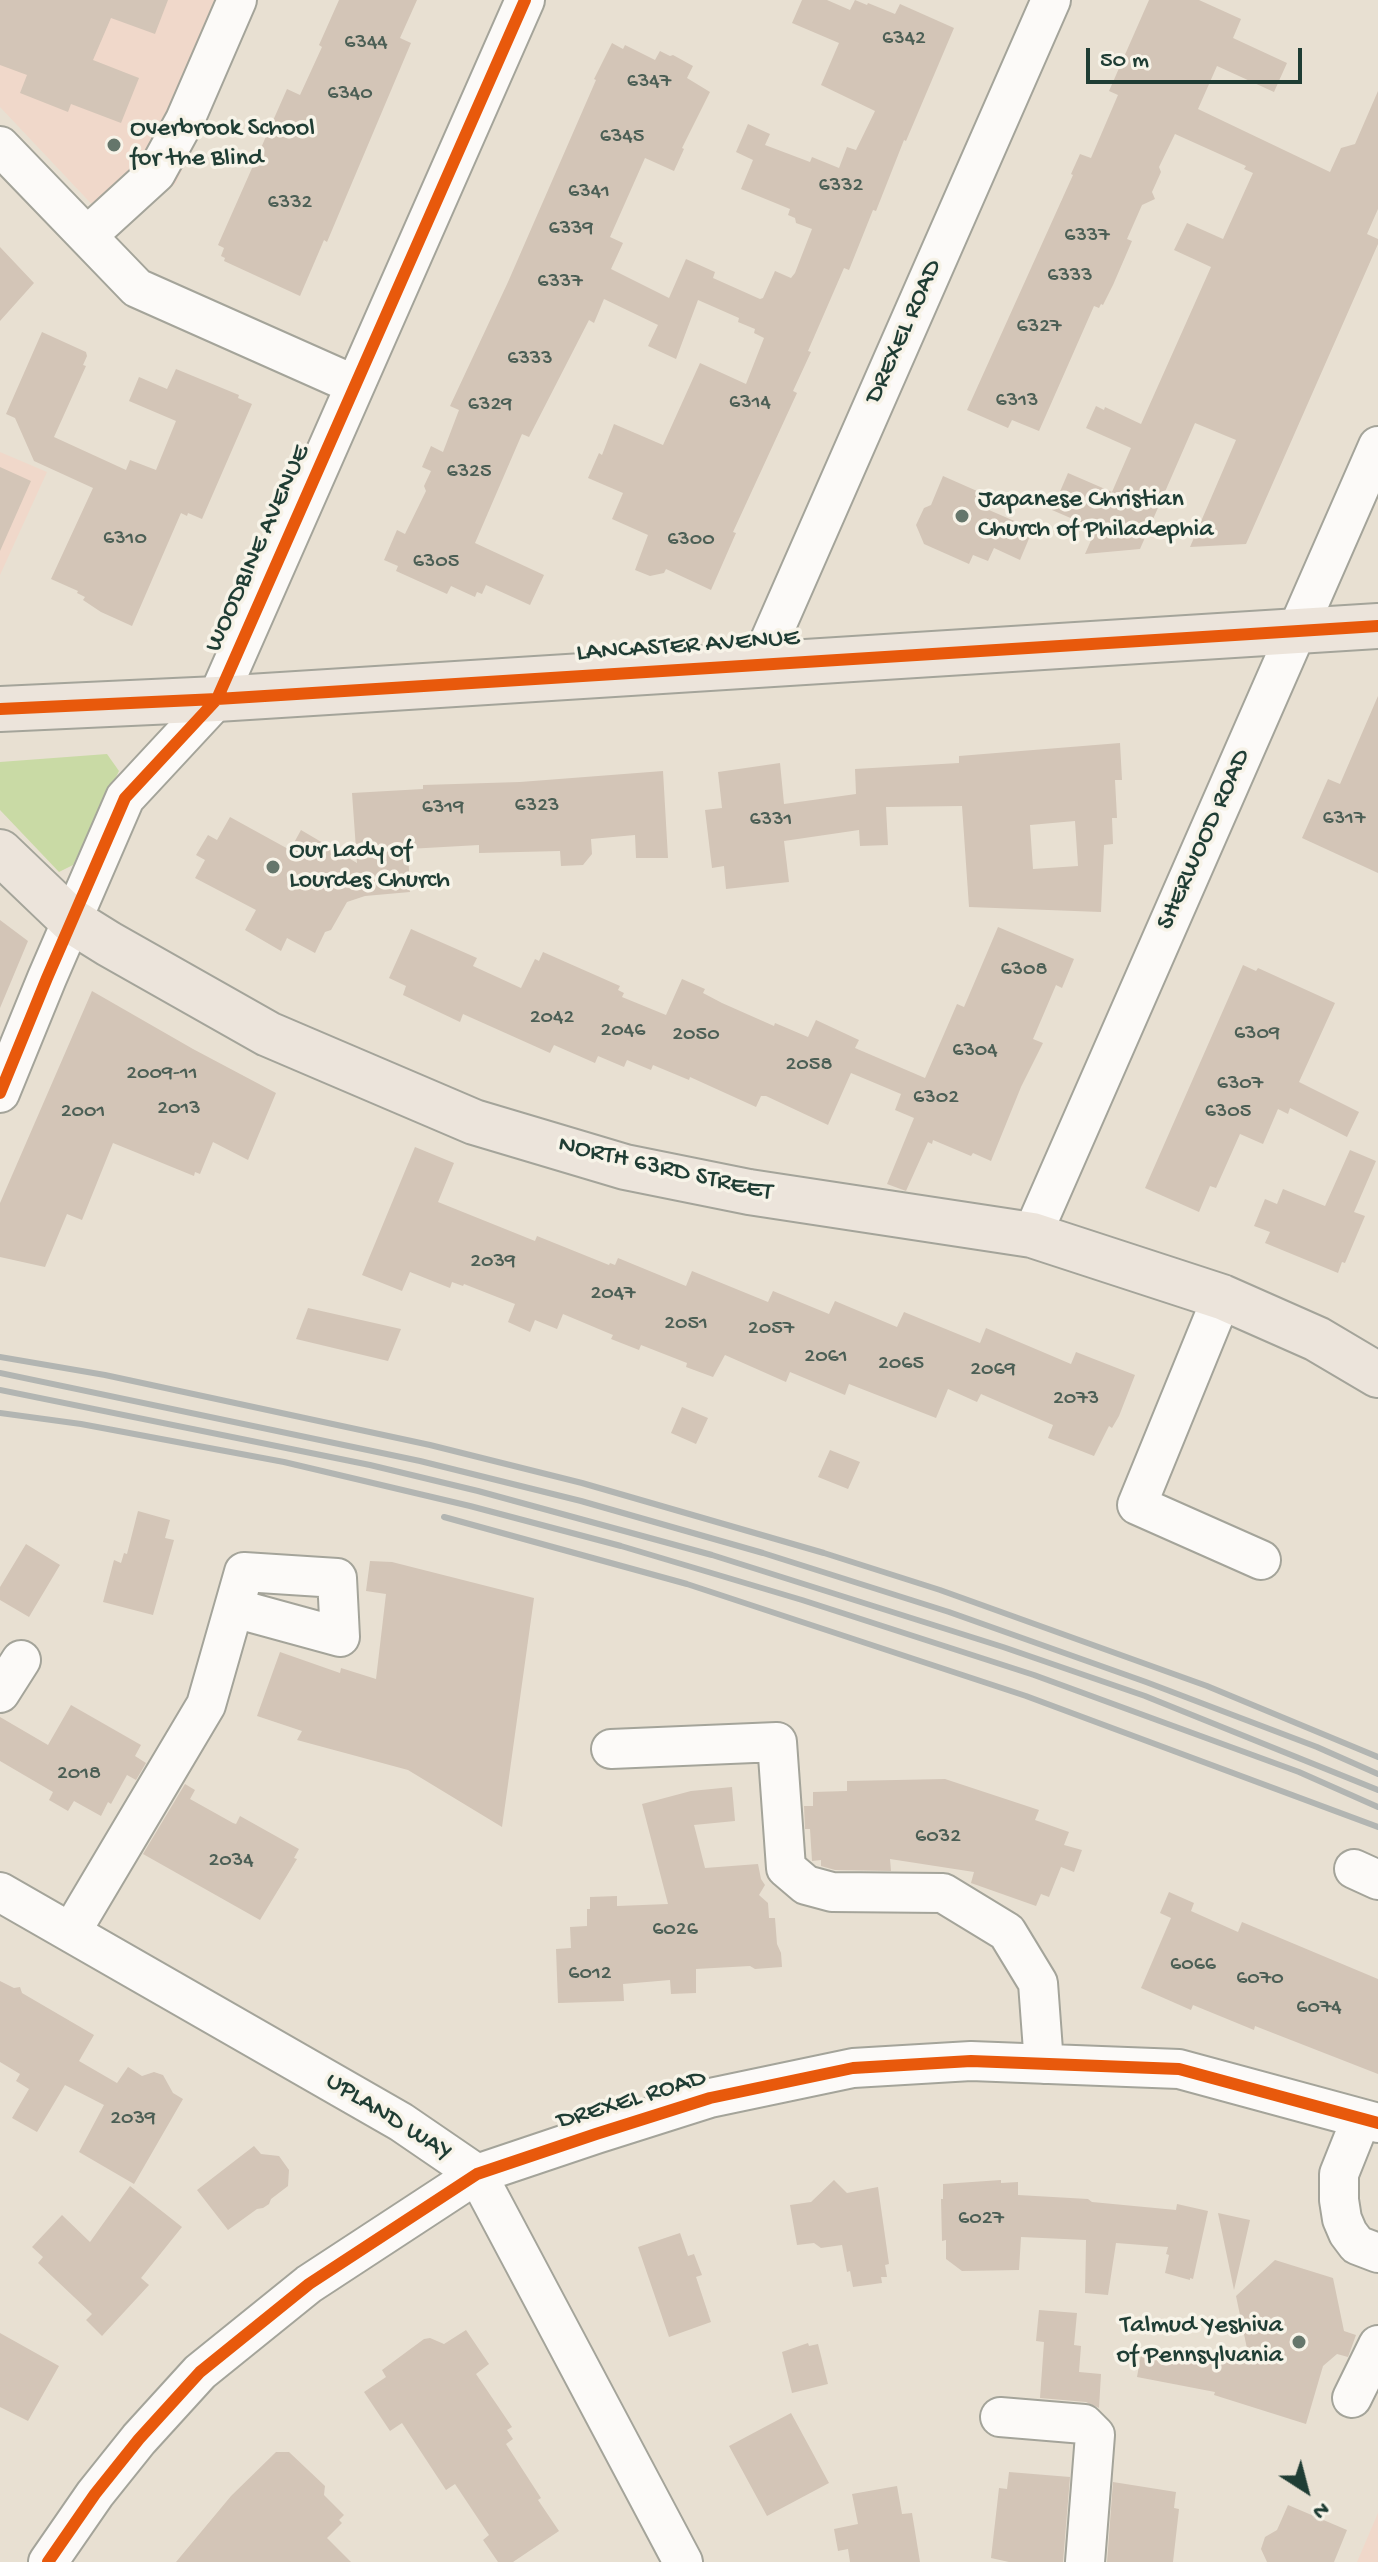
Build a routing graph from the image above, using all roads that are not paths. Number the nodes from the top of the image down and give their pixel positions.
1 (237, 0) edge
2 (525, 0) edge
3 (1051, 0) edge
4 (0, 146) edge
5 (87, 236) junction
6 (355, 385) junction
7 (1378, 446) edge
8 (1378, 626) edge
9 (1296, 631) junction
10 (759, 665) junction
11 (217, 699) junction
12 (0, 709) edge
13 (0, 852) edge
14 (72, 921) junction
15 (0, 1093) edge
16 (1032, 1235) junction
17 (1222, 1297) junction
18 (1378, 1375) edge
19 (1261, 1560) dead end
20 (234, 1608) dead end
21 (21, 1660) dead end
22 (0, 1693) edge
23 (611, 1749) dead end
24 (0, 1892) edge
25 (71, 1932) junction
26 (1044, 2064) junction
27 (1370, 2121) edge
28 (477, 2174) junction
29 (1378, 2253) edge
30 (1378, 2345) edge
31 (1352, 2398) dead end
32 (1000, 2417) dead end
33 (48, 2562) edge
34 (683, 2562) edge
35 (1085, 2562) edge

1 - 5 street
2 - 6 street, WOODBINE AVENUE
3 - 10 street, DREXEL ROAD
4 - 5 street
5 - 6 street
6 - 11 street, WOODBINE AVENUE
7 - 9 street, SHERWOOD ROAD
8 - 9 main road, LANCASTER AVENUE
9 - 10 main road, LANCASTER AVENUE
9 - 16 street, SHERWOOD ROAD
10 - 11 main road, LANCASTER AVENUE
11 - 12 main road, LANCASTER AVENUE
11 - 14 street, WOODBINE AVENUE
13 - 14 main road, NORTH 63RD STREET
14 - 15 street, WOODBINE AVENUE
14 - 16 main road, NORTH 63RD STREET
16 - 17 main road, NORTH 63RD STREET
17 - 18 main road, NORTH 63RD STREET
17 - 19 street
20 - 25 street
21 - 22 street
23 - 26 street
24 - 25 street, UPLAND WAY
25 - 28 street, UPLAND WAY
26 - 27 street, DREXEL ROAD
26 - 28 street, DREXEL ROAD
27 - 29 street
28 - 33 street, DREXEL ROAD
28 - 34 street, UPLAND WAY
30 - 31 street
32 - 35 street

